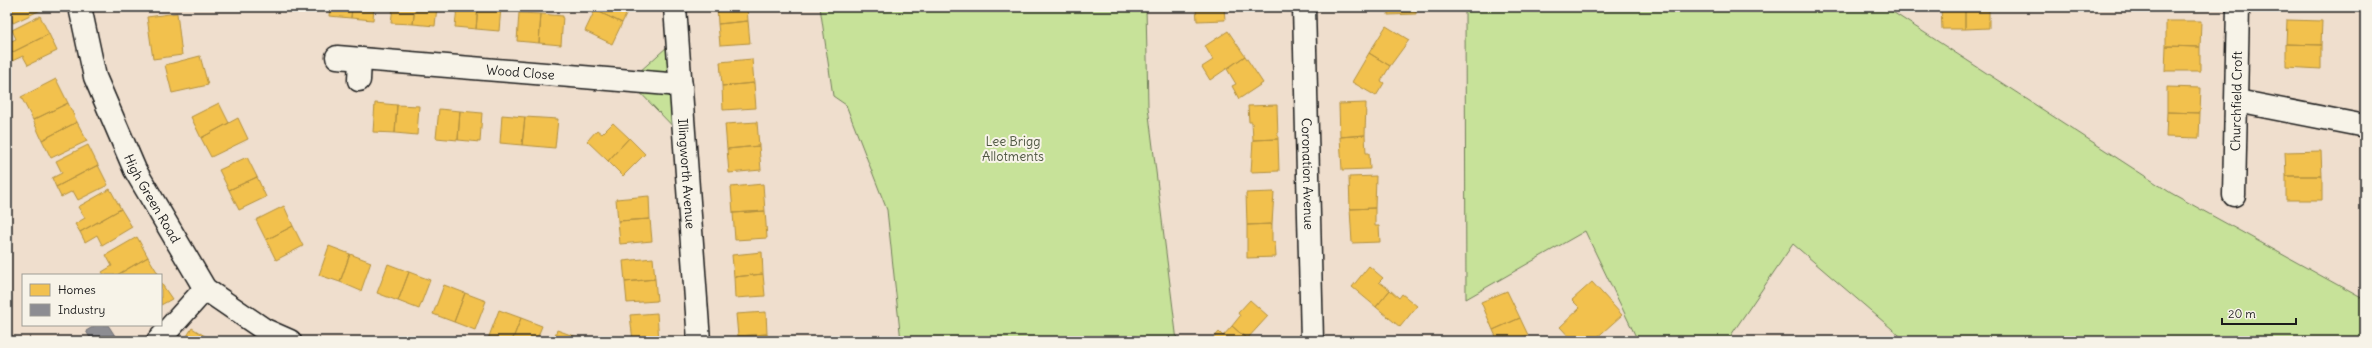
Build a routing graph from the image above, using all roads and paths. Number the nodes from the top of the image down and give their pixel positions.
1 (80, 7) edge
2 (675, 7) edge
3 (1304, 7) edge
4 (2238, 7) edge
5 (337, 57) dead end
6 (360, 59) junction
7 (359, 80) dead end
8 (682, 85) junction
9 (2237, 101) junction
10 (2365, 126) edge
11 (2234, 194) dead end
12 (204, 289) junction
13 (158, 341) edge
14 (290, 341) edge
15 (699, 341) edge
16 (1312, 341) edge

1 - 12 street, High Green Road
2 - 8 street, Illingworth Avenue
3 - 16 street, Coronation Avenue
4 - 9 street, Churchfield Croft
5 - 6 street, Wood Close
6 - 7 street
6 - 8 street, Wood Close
8 - 15 street, Illingworth Avenue
9 - 10 street
9 - 11 street, Churchfield Croft
12 - 13 street
12 - 14 street, High Green Road

